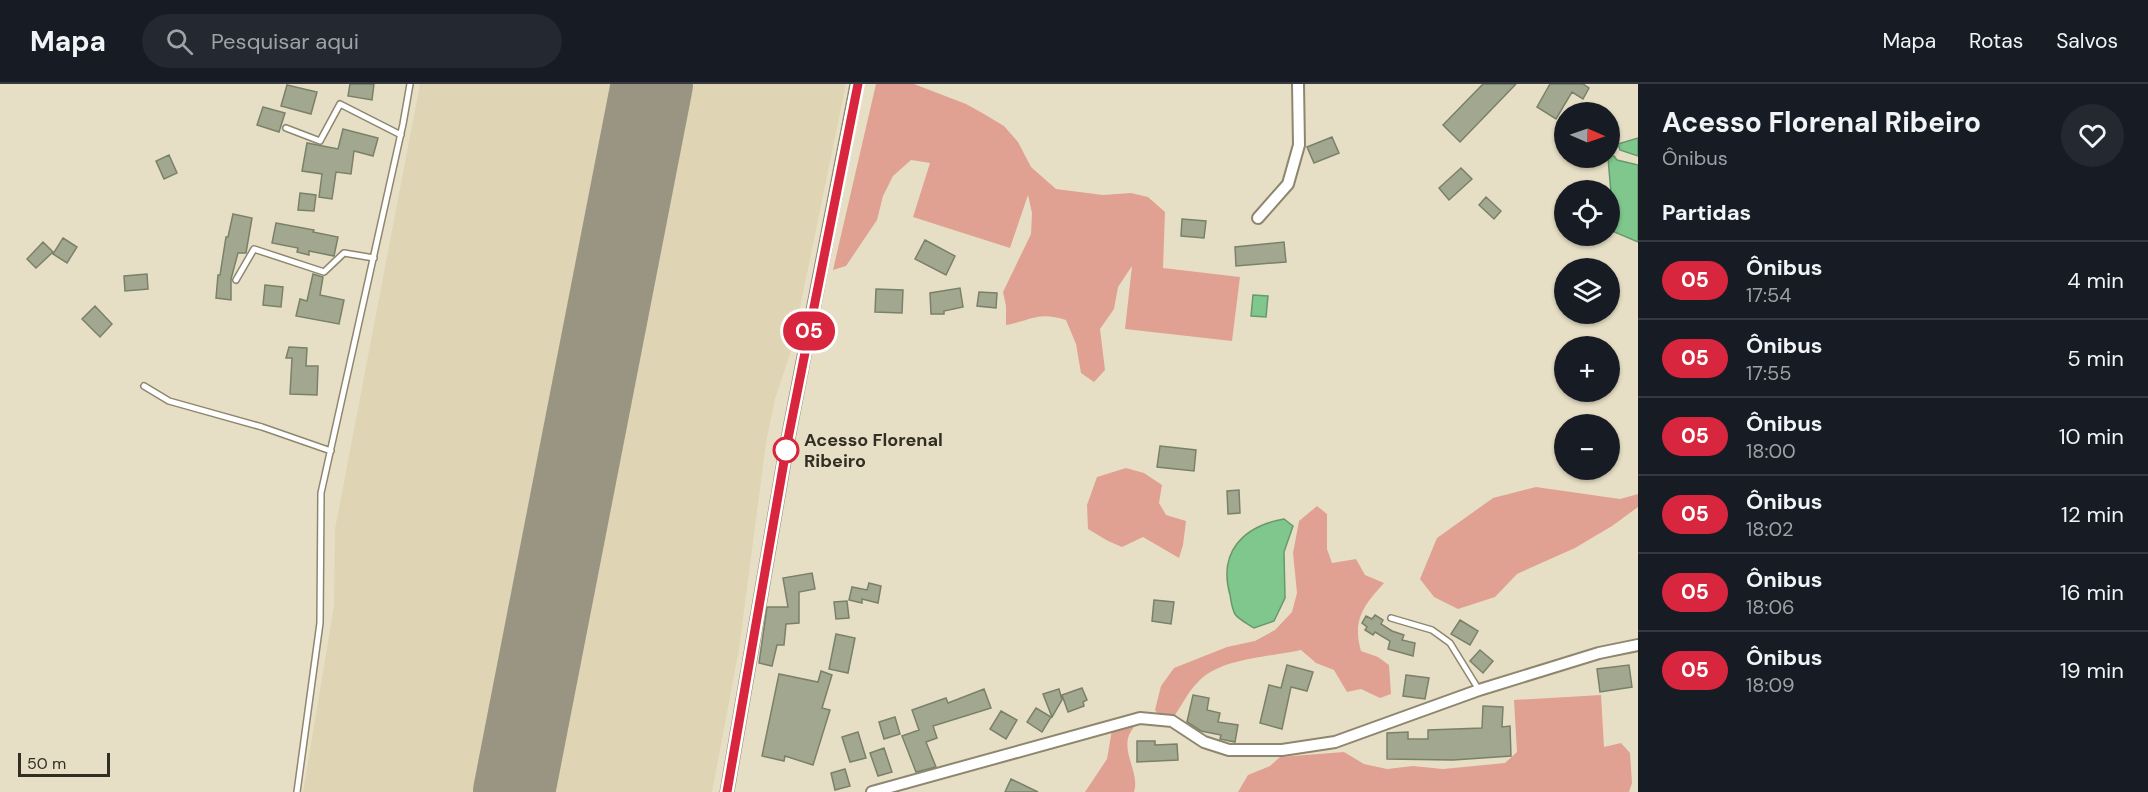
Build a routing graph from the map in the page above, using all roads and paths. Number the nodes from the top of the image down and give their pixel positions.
1 (410, 84) edge
2 (858, 84) edge
3 (1298, 84) edge
4 (286, 128) dead end
5 (401, 135) junction
6 (1258, 218) dead end
7 (374, 258) junction
8 (236, 280) dead end
9 (144, 386) dead end
10 (331, 451) junction
11 (1390, 618) dead end
12 (1638, 645) edge
13 (1479, 690) junction
14 (297, 792) edge
15 (727, 792) edge
16 (872, 792) edge

1 - 5 lane
2 - 15 street
3 - 6 street
4 - 5 lane
5 - 7 lane
7 - 8 lane
7 - 10 lane
9 - 10 lane
10 - 14 lane
11 - 13 lane
12 - 13 street
13 - 16 street

